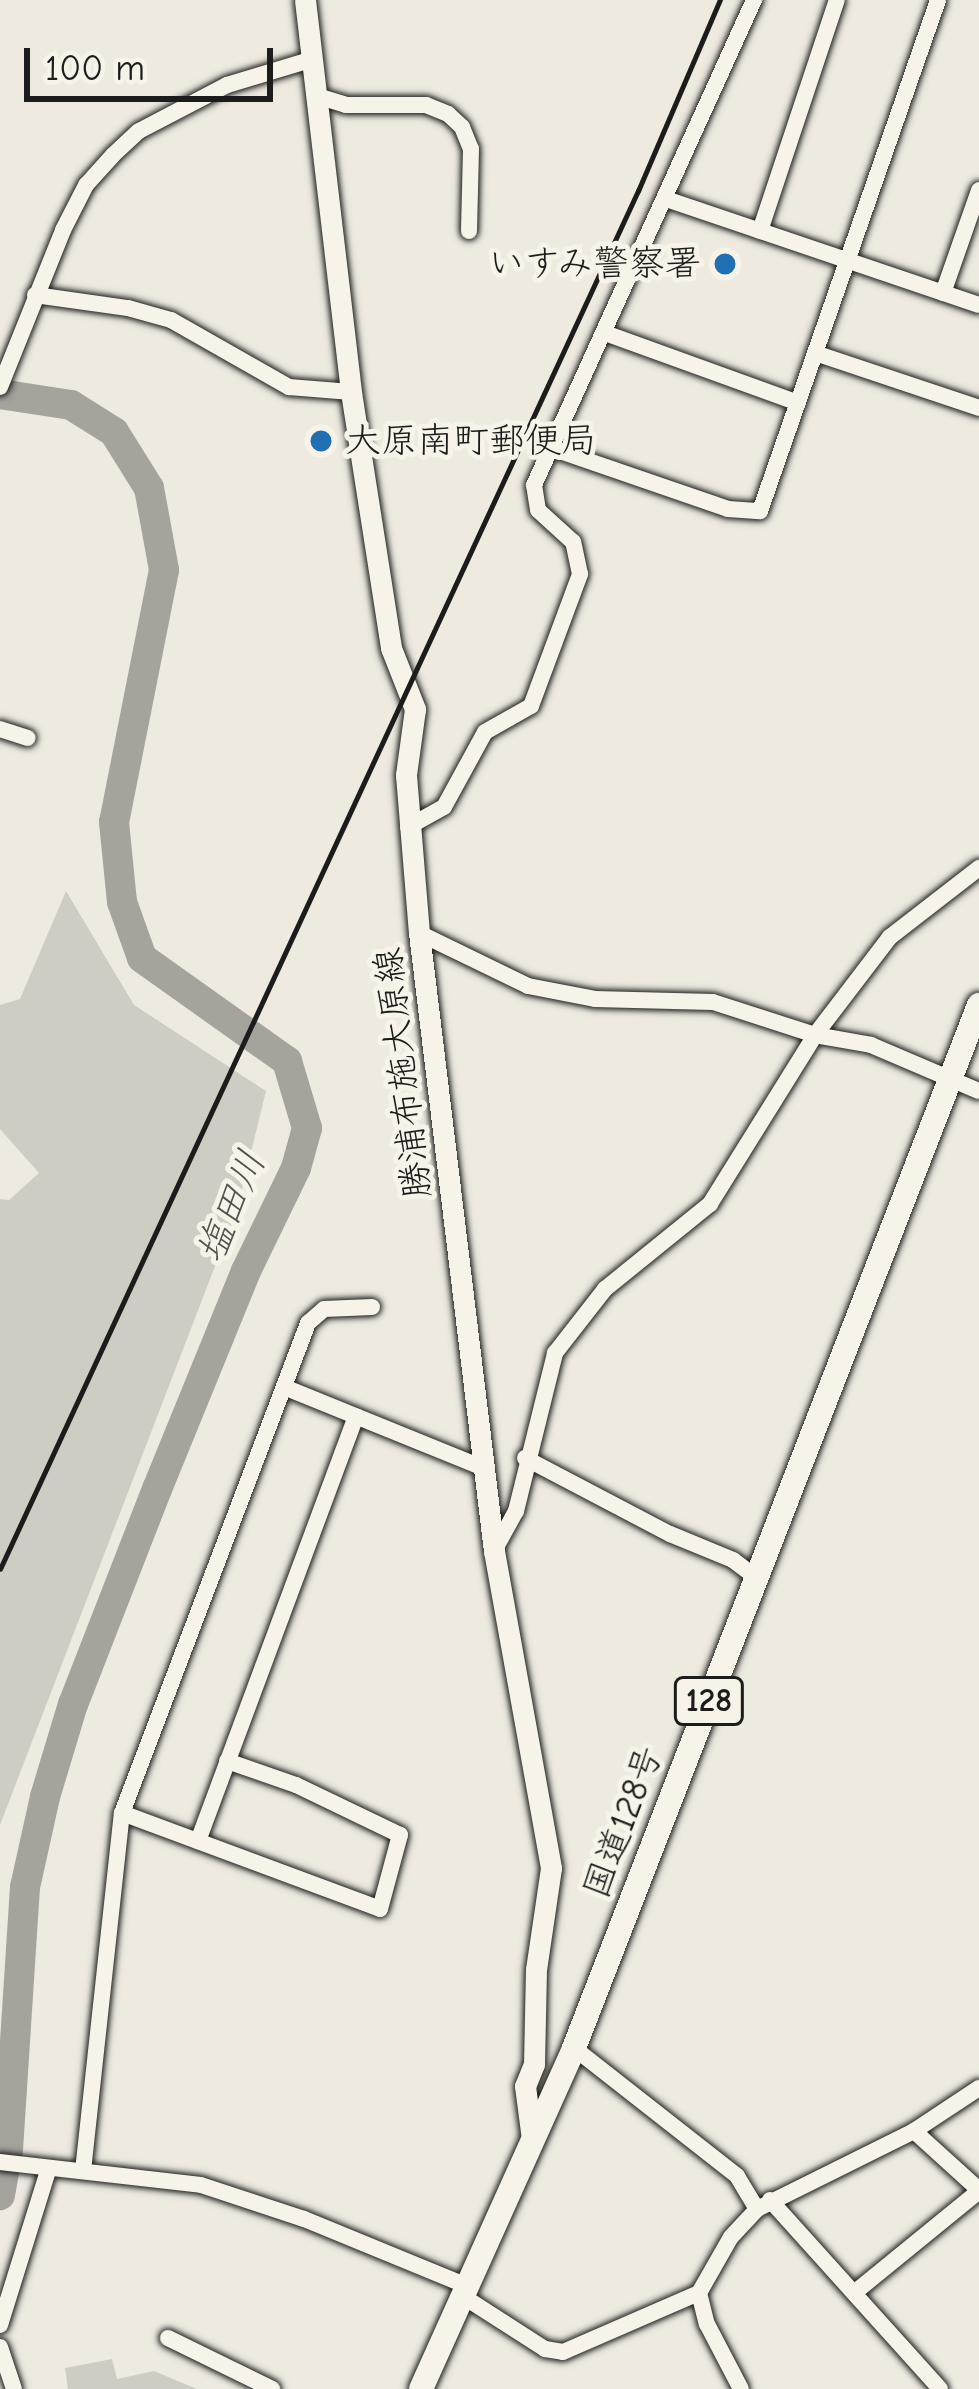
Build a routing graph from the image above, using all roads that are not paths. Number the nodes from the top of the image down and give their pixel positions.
1 (305, 0) edge
2 (754, 0) edge
3 (838, 0) edge
4 (938, 0) edge
5 (313, 59) junction
6 (317, 96) junction
7 (979, 190) edge
8 (666, 199) junction
9 (469, 232) dead end
10 (760, 232) junction
11 (847, 261) junction
12 (943, 293) junction
13 (35, 295) junction
14 (979, 305) edge
15 (604, 333) junction
16 (815, 353) junction
17 (0, 386) edge
18 (351, 392) junction
19 (798, 403) junction
20 (979, 408) edge
21 (551, 448) junction
22 (0, 729) edge
23 (28, 738) dead end
24 (407, 827) junction
25 (979, 868) edge
26 (419, 933) junction
27 (979, 1005) edge
28 (815, 1035) junction
29 (951, 1077) junction
30 (979, 1090) edge
31 (372, 1307) dead end
32 (284, 1387) junction
33 (356, 1416) junction
34 (525, 1458) junction
35 (483, 1468) junction
36 (494, 1550) junction
37 (757, 1578) junction
38 (227, 1761) junction
39 (122, 1813) junction
40 (198, 1841) junction
41 (574, 2048) junction
42 (979, 2088) edge
43 (914, 2131) junction
44 (532, 2139) junction
45 (0, 2162) edge
46 (49, 2168) junction
47 (83, 2171) junction
48 (979, 2191) edge
49 (764, 2205) junction
50 (465, 2291) junction
51 (699, 2293) junction
52 (854, 2294) junction
53 (0, 2325) edge
54 (168, 2338) dead end
55 (0, 2347) edge
56 (14, 2389) edge
57 (272, 2389) edge
58 (422, 2389) edge
59 (741, 2389) edge
60 (940, 2389) edge

1 - 5 main road, 勝浦布施大原線
2 - 8 street
3 - 10 street
4 - 11 street
5 - 6 main road, 勝浦布施大原線
5 - 13 street
6 - 9 street
6 - 18 main road, 勝浦布施大原線
7 - 12 street
8 - 10 street
8 - 15 street
10 - 11 street
11 - 12 street
11 - 16 street
12 - 14 street
13 - 17 street
13 - 18 street
15 - 19 street
15 - 21 street
16 - 19 street
16 - 20 street
18 - 24 main road, 勝浦布施大原線
19 - 21 street
21 - 24 street
22 - 23 street
24 - 26 main road, 勝浦布施大原線
25 - 28 street
26 - 28 street
26 - 35 main road, 勝浦布施大原線
27 - 29 highway, 国道128号 / 128
28 - 29 street
28 - 34 street
29 - 30 street
29 - 37 highway, 国道128号 / 128
31 - 32 street
32 - 33 street
32 - 39 street
33 - 35 street
33 - 38 street
34 - 36 street
34 - 37 street
35 - 36 main road, 勝浦布施大原線
36 - 44 main road, 勝浦布施大原線
37 - 41 highway, 国道128号 / 128
38 - 40 street
38 - 40 street
39 - 40 street
39 - 47 street
41 - 44 highway, 国道128号 / 128
41 - 49 street
42 - 43 street
43 - 48 street
43 - 49 street
44 - 50 highway, 国道128号 / 128
45 - 46 street
46 - 47 street
46 - 53 street
47 - 50 street
48 - 52 street
49 - 51 street
49 - 52 street
50 - 51 street
50 - 58 highway, 国道128号 / 128
51 - 59 street
52 - 60 street
54 - 57 street
55 - 56 street

